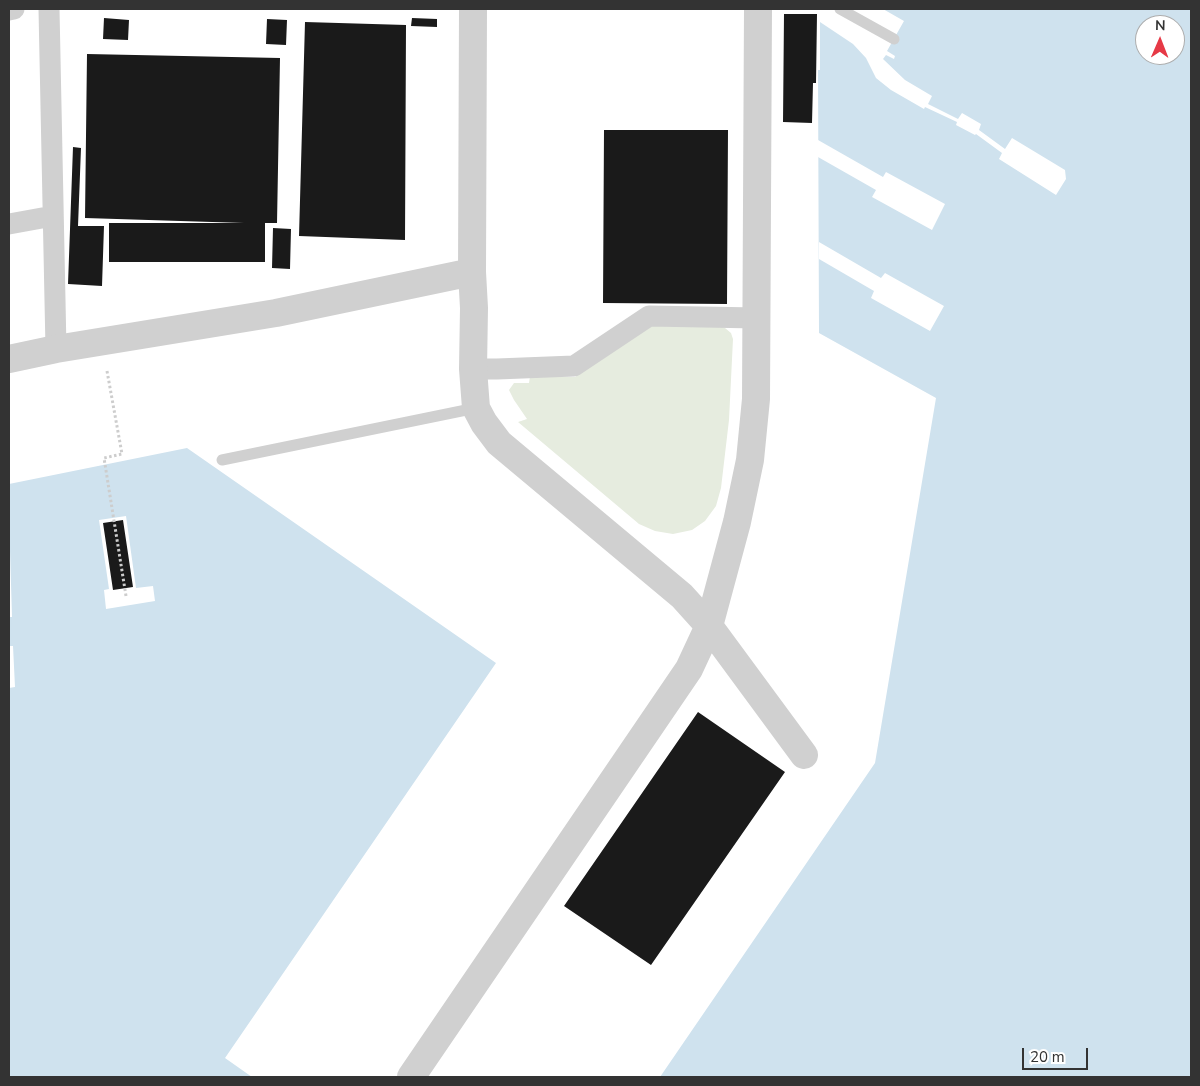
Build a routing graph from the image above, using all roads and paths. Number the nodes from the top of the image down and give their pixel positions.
1 (14, 9) edge
2 (49, 9) edge
3 (473, 9) edge
4 (758, 9) edge
5 (840, 9) edge
6 (9, 10) edge
7 (894, 39) dead end
8 (54, 216) junction
9 (9, 224) edge
10 (472, 272) junction
11 (757, 318) junction
12 (56, 350) junction
13 (9, 359) edge
14 (473, 369) junction
15 (107, 370) dead end
16 (476, 408) junction
17 (222, 460) dead end
18 (126, 596) dead end
19 (709, 626) junction
20 (804, 755) dead end
21 (411, 1077) edge

1 - 6 street
2 - 8 street
3 - 10 street
4 - 11 street
5 - 7 lane
8 - 9 street
8 - 12 street
10 - 12 street
10 - 14 street
11 - 14 street
11 - 19 street
12 - 13 street
14 - 16 street
15 - 18 path
16 - 17 lane
16 - 19 street
19 - 20 street
19 - 21 street

